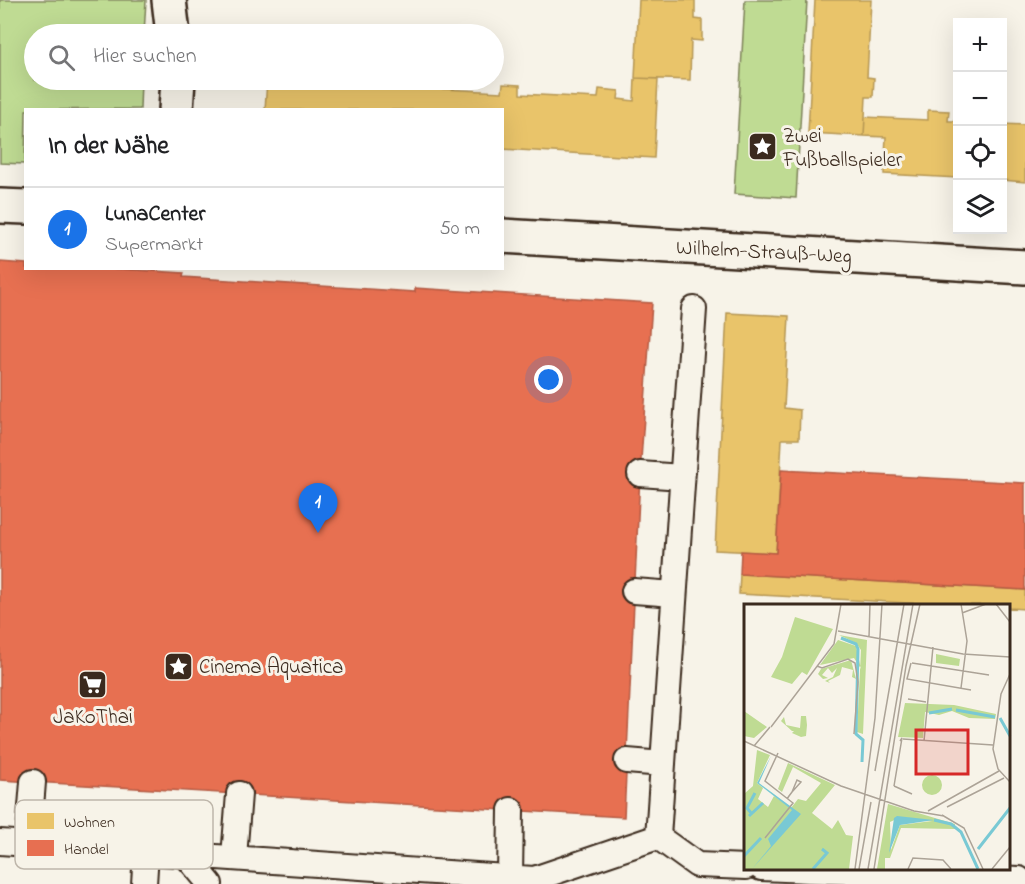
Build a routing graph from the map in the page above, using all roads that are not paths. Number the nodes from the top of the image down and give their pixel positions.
1 (169, 0) edge
2 (172, 24) edge
3 (177, 90) edge
4 (176, 108) edge
5 (0, 206) edge
6 (24, 207) edge
7 (504, 236) edge
8 (1025, 267) edge
9 (694, 309) dead end
10 (640, 474) dead end
11 (682, 477) junction
12 (634, 591) dead end
13 (674, 594) junction
14 (627, 761) dead end
15 (663, 764) junction
16 (33, 782) dead end
17 (239, 794) dead end
18 (31, 800) edge
19 (511, 810) dead end
20 (658, 837) junction
21 (0, 842) edge
22 (15, 843) edge
23 (213, 855) edge
24 (234, 856) junction
25 (744, 867) edge
26 (145, 869) edge
27 (198, 869) edge
28 (804, 869) edge
29 (697, 874) edge
30 (526, 880) edge
31 (144, 884) edge
32 (210, 884) edge
33 (1019, 884) edge

1 - 2 street
3 - 4 street
5 - 6 street
7 - 8 street, Wilhelm-Strauß-Weg
9 - 11 street
10 - 11 street
11 - 13 street
12 - 13 street
13 - 15 street
14 - 15 street
15 - 20 street
16 - 18 street
17 - 24 street
19 - 30 street
20 - 29 street
20 - 30 street
21 - 22 street
23 - 24 street
24 - 30 street
25 - 29 street
26 - 31 street
27 - 32 street
28 - 33 street

